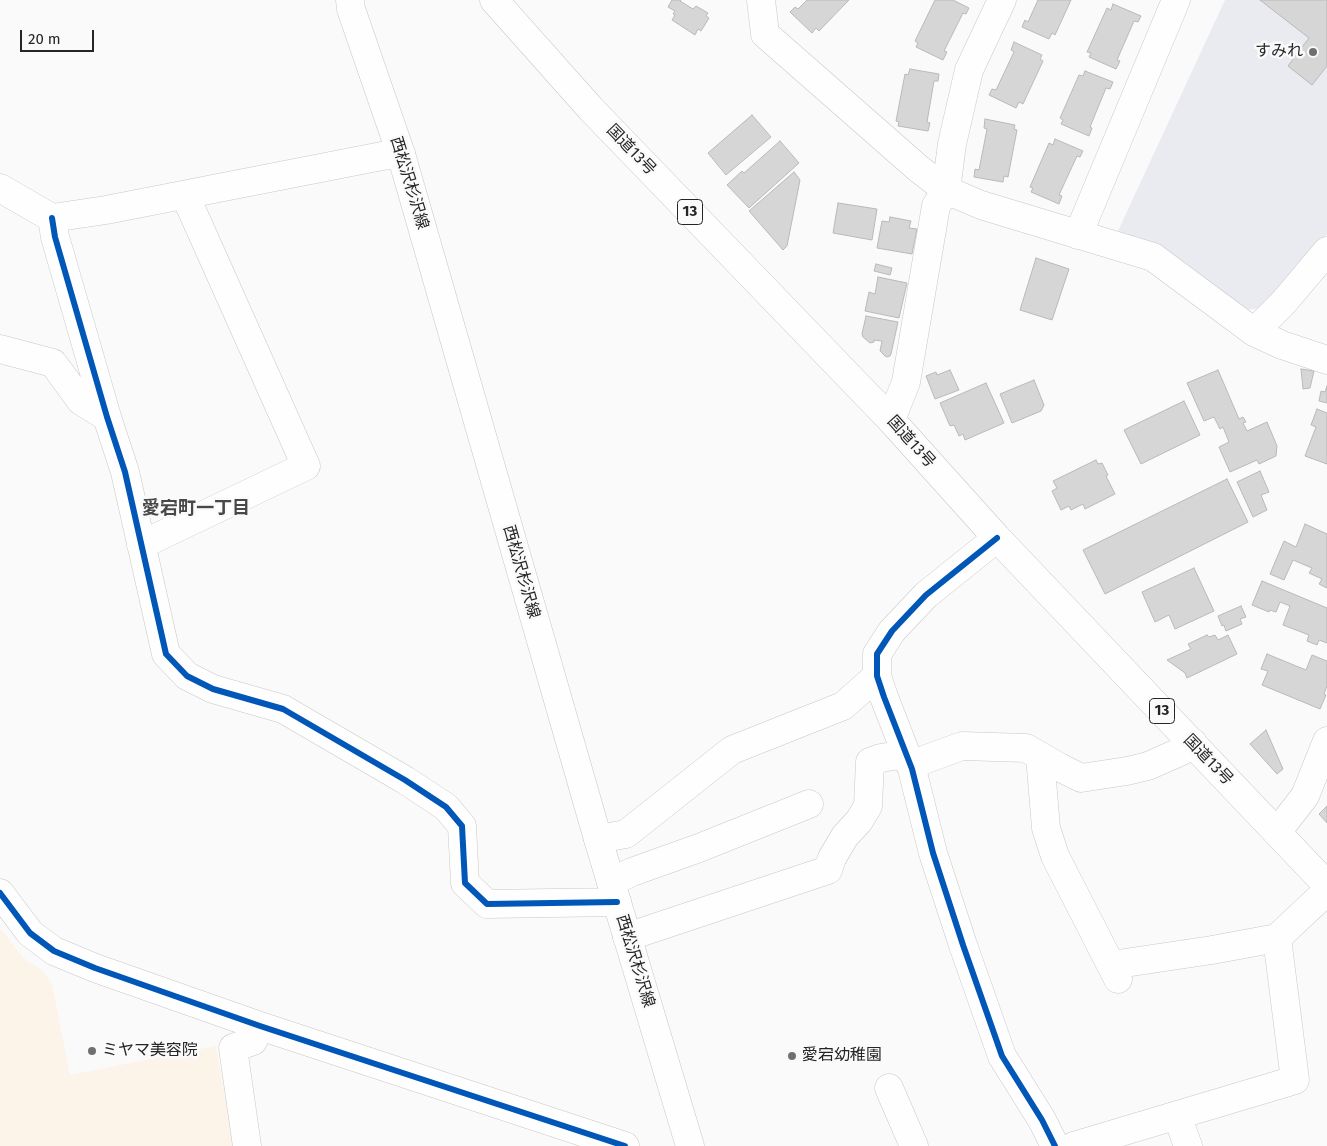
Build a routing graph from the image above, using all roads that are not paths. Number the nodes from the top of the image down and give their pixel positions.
1 (350, 0) edge
2 (494, 0) edge
3 (760, 0) edge
4 (1002, 0) edge
5 (1176, 0) edge
6 (401, 154) junction
7 (0, 188) edge
8 (946, 190) junction
9 (185, 195) junction
10 (52, 218) junction
11 (1078, 235) junction
12 (1327, 251) edge
13 (1254, 332) junction
14 (0, 349) edge
15 (1327, 360) edge
16 (107, 417) junction
17 (891, 420) junction
18 (997, 538) junction
19 (141, 544) junction
20 (877, 676) junction
21 (1327, 741) edge
22 (1193, 743) junction
23 (1040, 756) junction
24 (908, 759) junction
25 (808, 804) dead end
26 (1277, 832) junction
27 (598, 839) junction
28 (1327, 885) edge
29 (1327, 891) edge
30 (614, 892) junction
31 (0, 893) edge
32 (627, 937) junction
33 (1277, 938) junction
34 (260, 1026) junction
35 (889, 1088) dead end
36 (1177, 1115) junction
37 (246, 1146) edge
38 (625, 1146) edge
39 (690, 1146) edge
40 (914, 1146) edge
41 (1054, 1146) edge
42 (1074, 1146) edge
43 (1188, 1146) edge

1 - 6 main road, 西松沢杉沢線
2 - 17 main road, 国道13号 / 13
3 - 8 main road
4 - 8 main road
5 - 11 main road
6 - 9 main road
6 - 27 main road, 西松沢杉沢線
7 - 10 main road
8 - 11 main road
8 - 17 main road
9 - 10 main road
9 - 19 main road
10 - 16 main road
11 - 13 main road
12 - 13 main road
13 - 15 main road
14 - 16 main road
16 - 19 main road
17 - 18 main road, 国道13号 / 13
18 - 20 main road
18 - 22 main road, 国道13号 / 13
19 - 30 main road
20 - 24 main road
20 - 27 main road
21 - 26 main road
22 - 23 main road
22 - 26 main road, 国道13号 / 13
23 - 24 main road
23 - 33 main road
24 - 32 main road
24 - 41 main road
25 - 30 main road
26 - 28 main road, 国道13号 / 13
27 - 30 main road, 西松沢杉沢線
29 - 33 main road
30 - 32 main road, 西松沢杉沢線
31 - 34 main road
32 - 39 main road, 西松沢杉沢線
33 - 36 main road
34 - 37 main road
34 - 38 main road
35 - 40 main road
36 - 42 main road
36 - 43 main road

